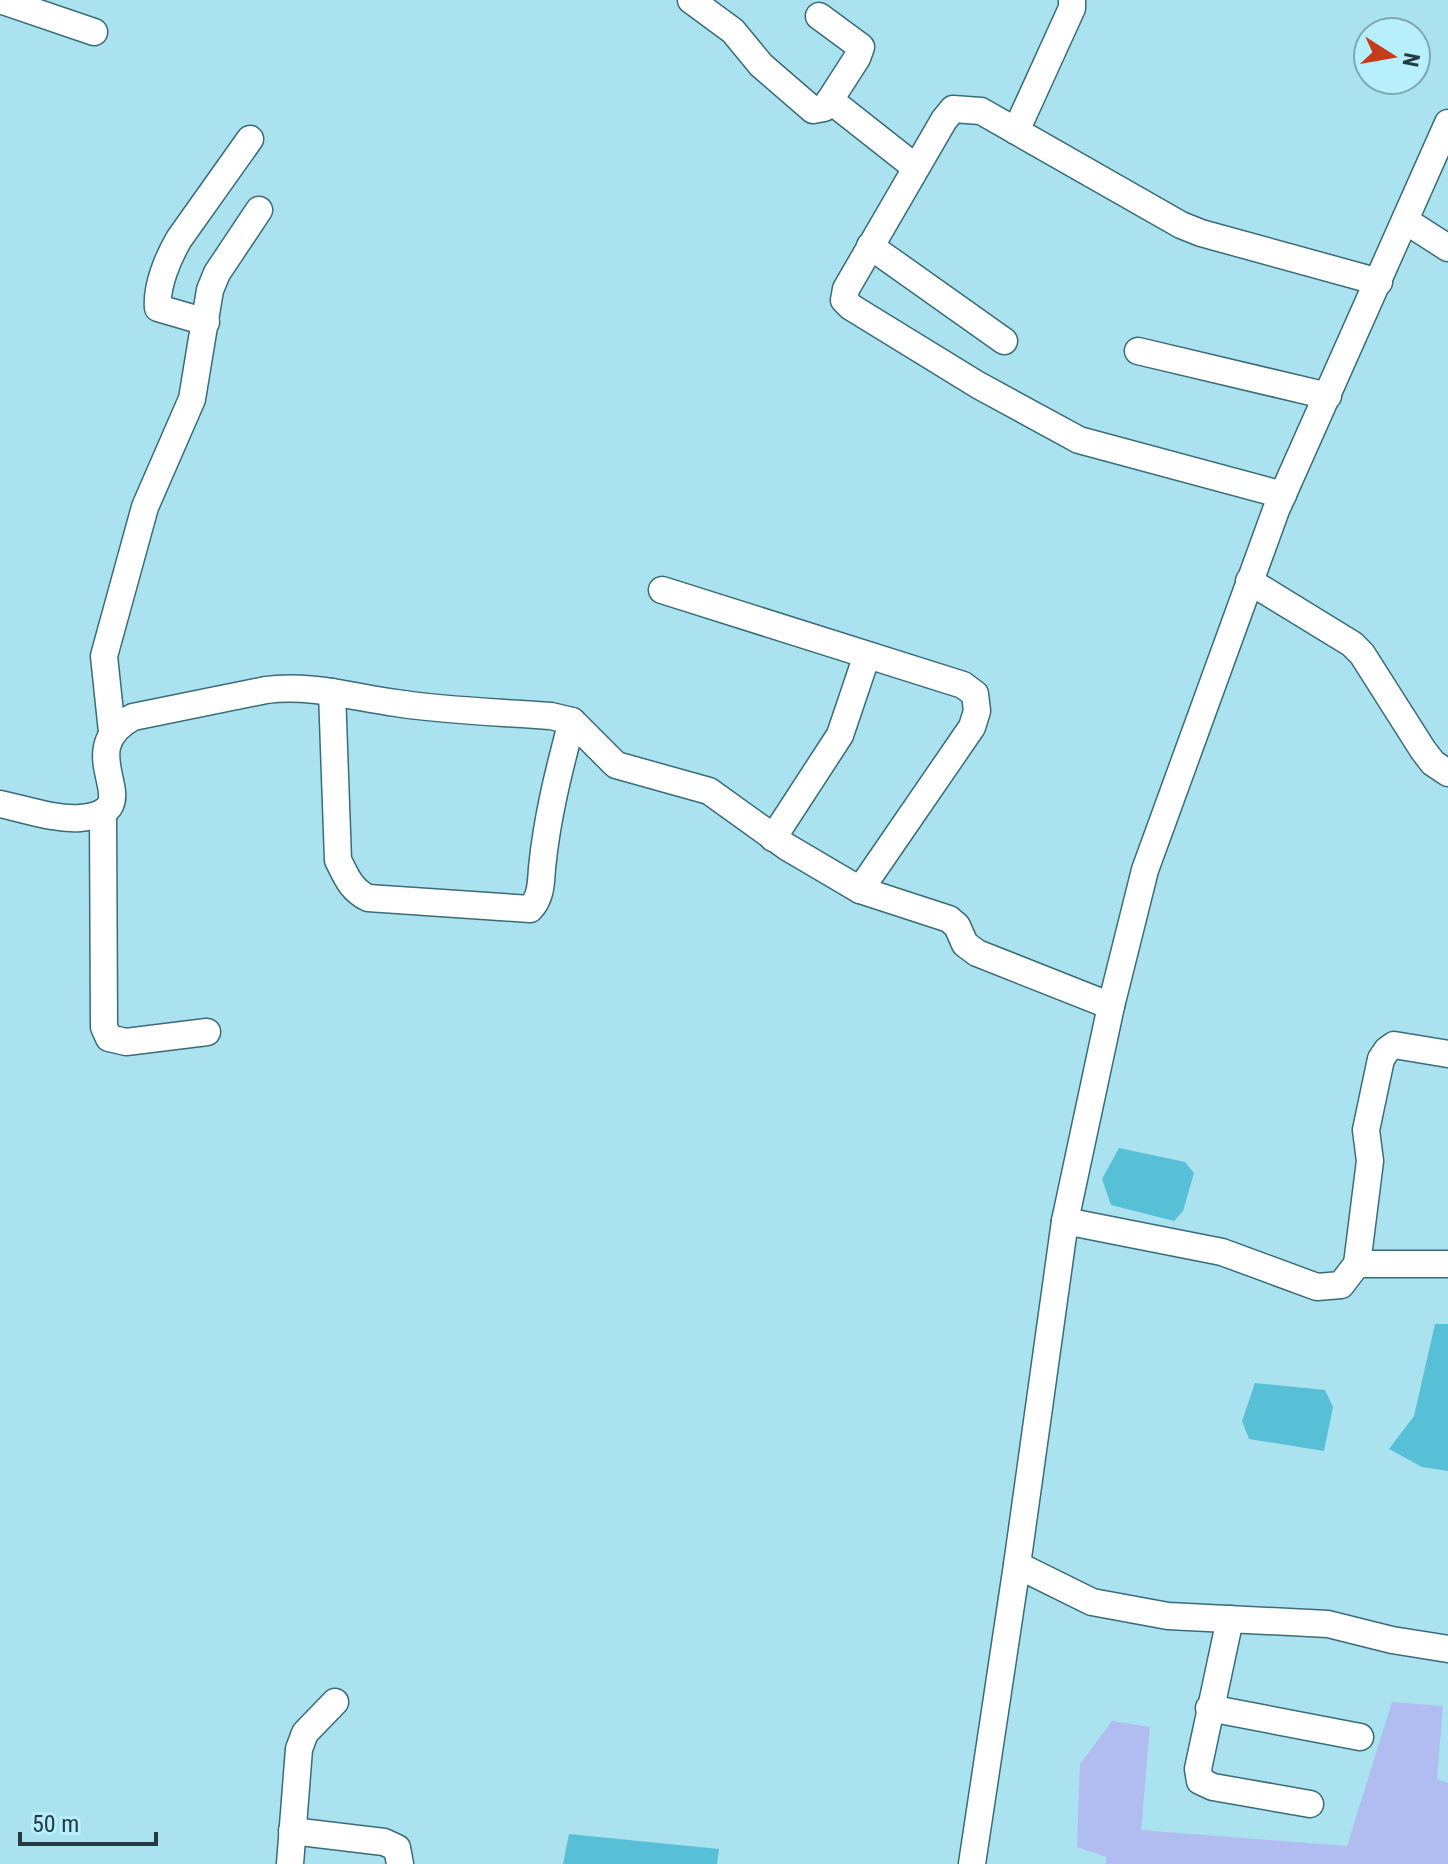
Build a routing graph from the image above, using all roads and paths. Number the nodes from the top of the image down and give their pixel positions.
1 (0, 0) edge
2 (691, 0) edge
3 (1072, 0) edge
4 (819, 16) dead end
5 (94, 32) dead end
6 (830, 100) junction
7 (1448, 123) edge
8 (1016, 131) junction
9 (250, 139) dead end
10 (915, 167) junction
11 (259, 210) dead end
12 (1406, 221) junction
13 (870, 246) junction
14 (1448, 248) edge
15 (1379, 282) junction
16 (206, 322) junction
17 (1004, 341) dead end
18 (1138, 351) dead end
19 (1328, 396) junction
20 (1283, 495) junction
21 (1249, 581) junction
22 (662, 590) dead end
23 (867, 655) junction
24 (332, 692) junction
25 (572, 721) junction
26 (112, 732) junction
27 (1448, 773) edge
28 (0, 804) edge
29 (103, 812) junction
30 (773, 838) junction
31 (860, 890) junction
32 (1111, 1006) junction
33 (207, 1032) dead end
34 (1448, 1054) edge
35 (1065, 1221) junction
36 (1357, 1264) junction
37 (1448, 1264) edge
38 (1017, 1565) junction
39 (1230, 1619) junction
40 (1448, 1649) edge
41 (335, 1702) dead end
42 (1209, 1708) junction
43 (1360, 1737) dead end
44 (1310, 1804) dead end
45 (292, 1831) junction
46 (290, 1864) edge
47 (400, 1864) edge
48 (972, 1864) edge

1 - 5 street
2 - 6 street
3 - 8 street
4 - 6 street
6 - 10 street
7 - 12 street
8 - 10 street
8 - 15 street
9 - 16 street
10 - 13 street
11 - 16 street
12 - 14 street
12 - 15 street
13 - 17 street
13 - 20 street
15 - 19 street
16 - 26 street
18 - 19 street
19 - 20 street
20 - 21 street
21 - 27 street
21 - 32 street
22 - 23 street
23 - 30 street
23 - 31 street
24 - 25 street
24 - 25 street
24 - 26 street
25 - 30 street
26 - 29 street
28 - 29 street
29 - 33 street
30 - 31 street
31 - 32 street
32 - 35 street
34 - 36 street
35 - 36 street
35 - 38 street
36 - 37 street
38 - 39 street
38 - 48 street
39 - 40 street
39 - 42 street
41 - 45 street
42 - 43 street
42 - 44 street
45 - 46 street
45 - 47 street

